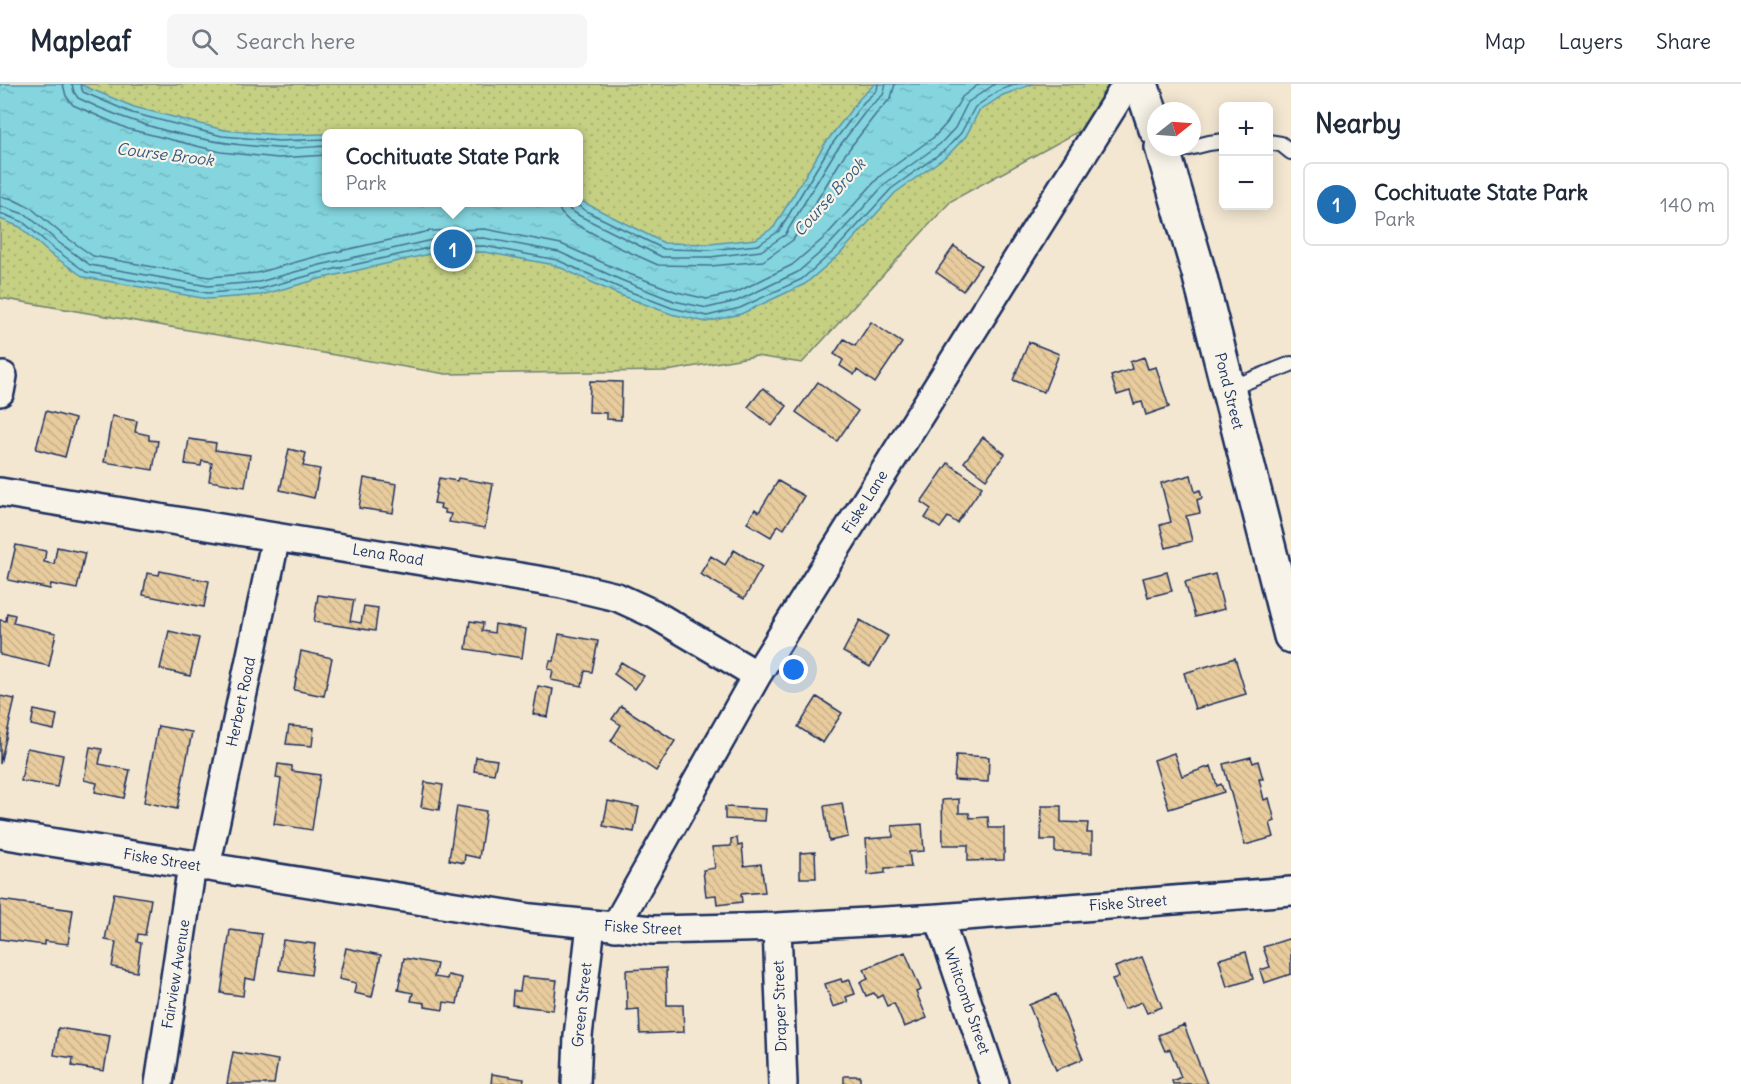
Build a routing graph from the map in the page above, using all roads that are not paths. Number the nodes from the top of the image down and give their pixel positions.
1 (1127, 84) edge
2 (1141, 84) edge
3 (1147, 102) edge
4 (1219, 142) edge
5 (1201, 143) edge
6 (1273, 143) edge
7 (1291, 152) edge
8 (1165, 156) edge
9 (1291, 364) edge
10 (1228, 388) junction
11 (0, 492) edge
12 (276, 537) junction
13 (1291, 636) edge
14 (757, 675) junction
15 (0, 834) edge
16 (199, 866) junction
17 (1291, 891) edge
18 (939, 918) junction
19 (603, 926) junction
20 (777, 927) junction
21 (159, 1084) edge
22 (576, 1084) edge
23 (783, 1084) edge
24 (995, 1084) edge

1 - 14 street, Fiske Lane
2 - 3 street, Pond Street
4 - 5 lane
6 - 7 lane
8 - 10 street, Pond Street
9 - 10 lane
10 - 13 street, Pond Street
11 - 12 street, Lena Road
12 - 14 street, Lena Road
12 - 16 street, Herbert Road
14 - 19 street, Fiske Lane
15 - 16 street, Fiske Street
16 - 19 street, Fiske Street
16 - 21 street, Fairview Avenue
17 - 18 street, Fiske Street
18 - 20 street, Fiske Street
18 - 24 street, Whitcomb Street
19 - 20 street, Fiske Street
19 - 22 street, Green Street
20 - 23 street, Draper Street

